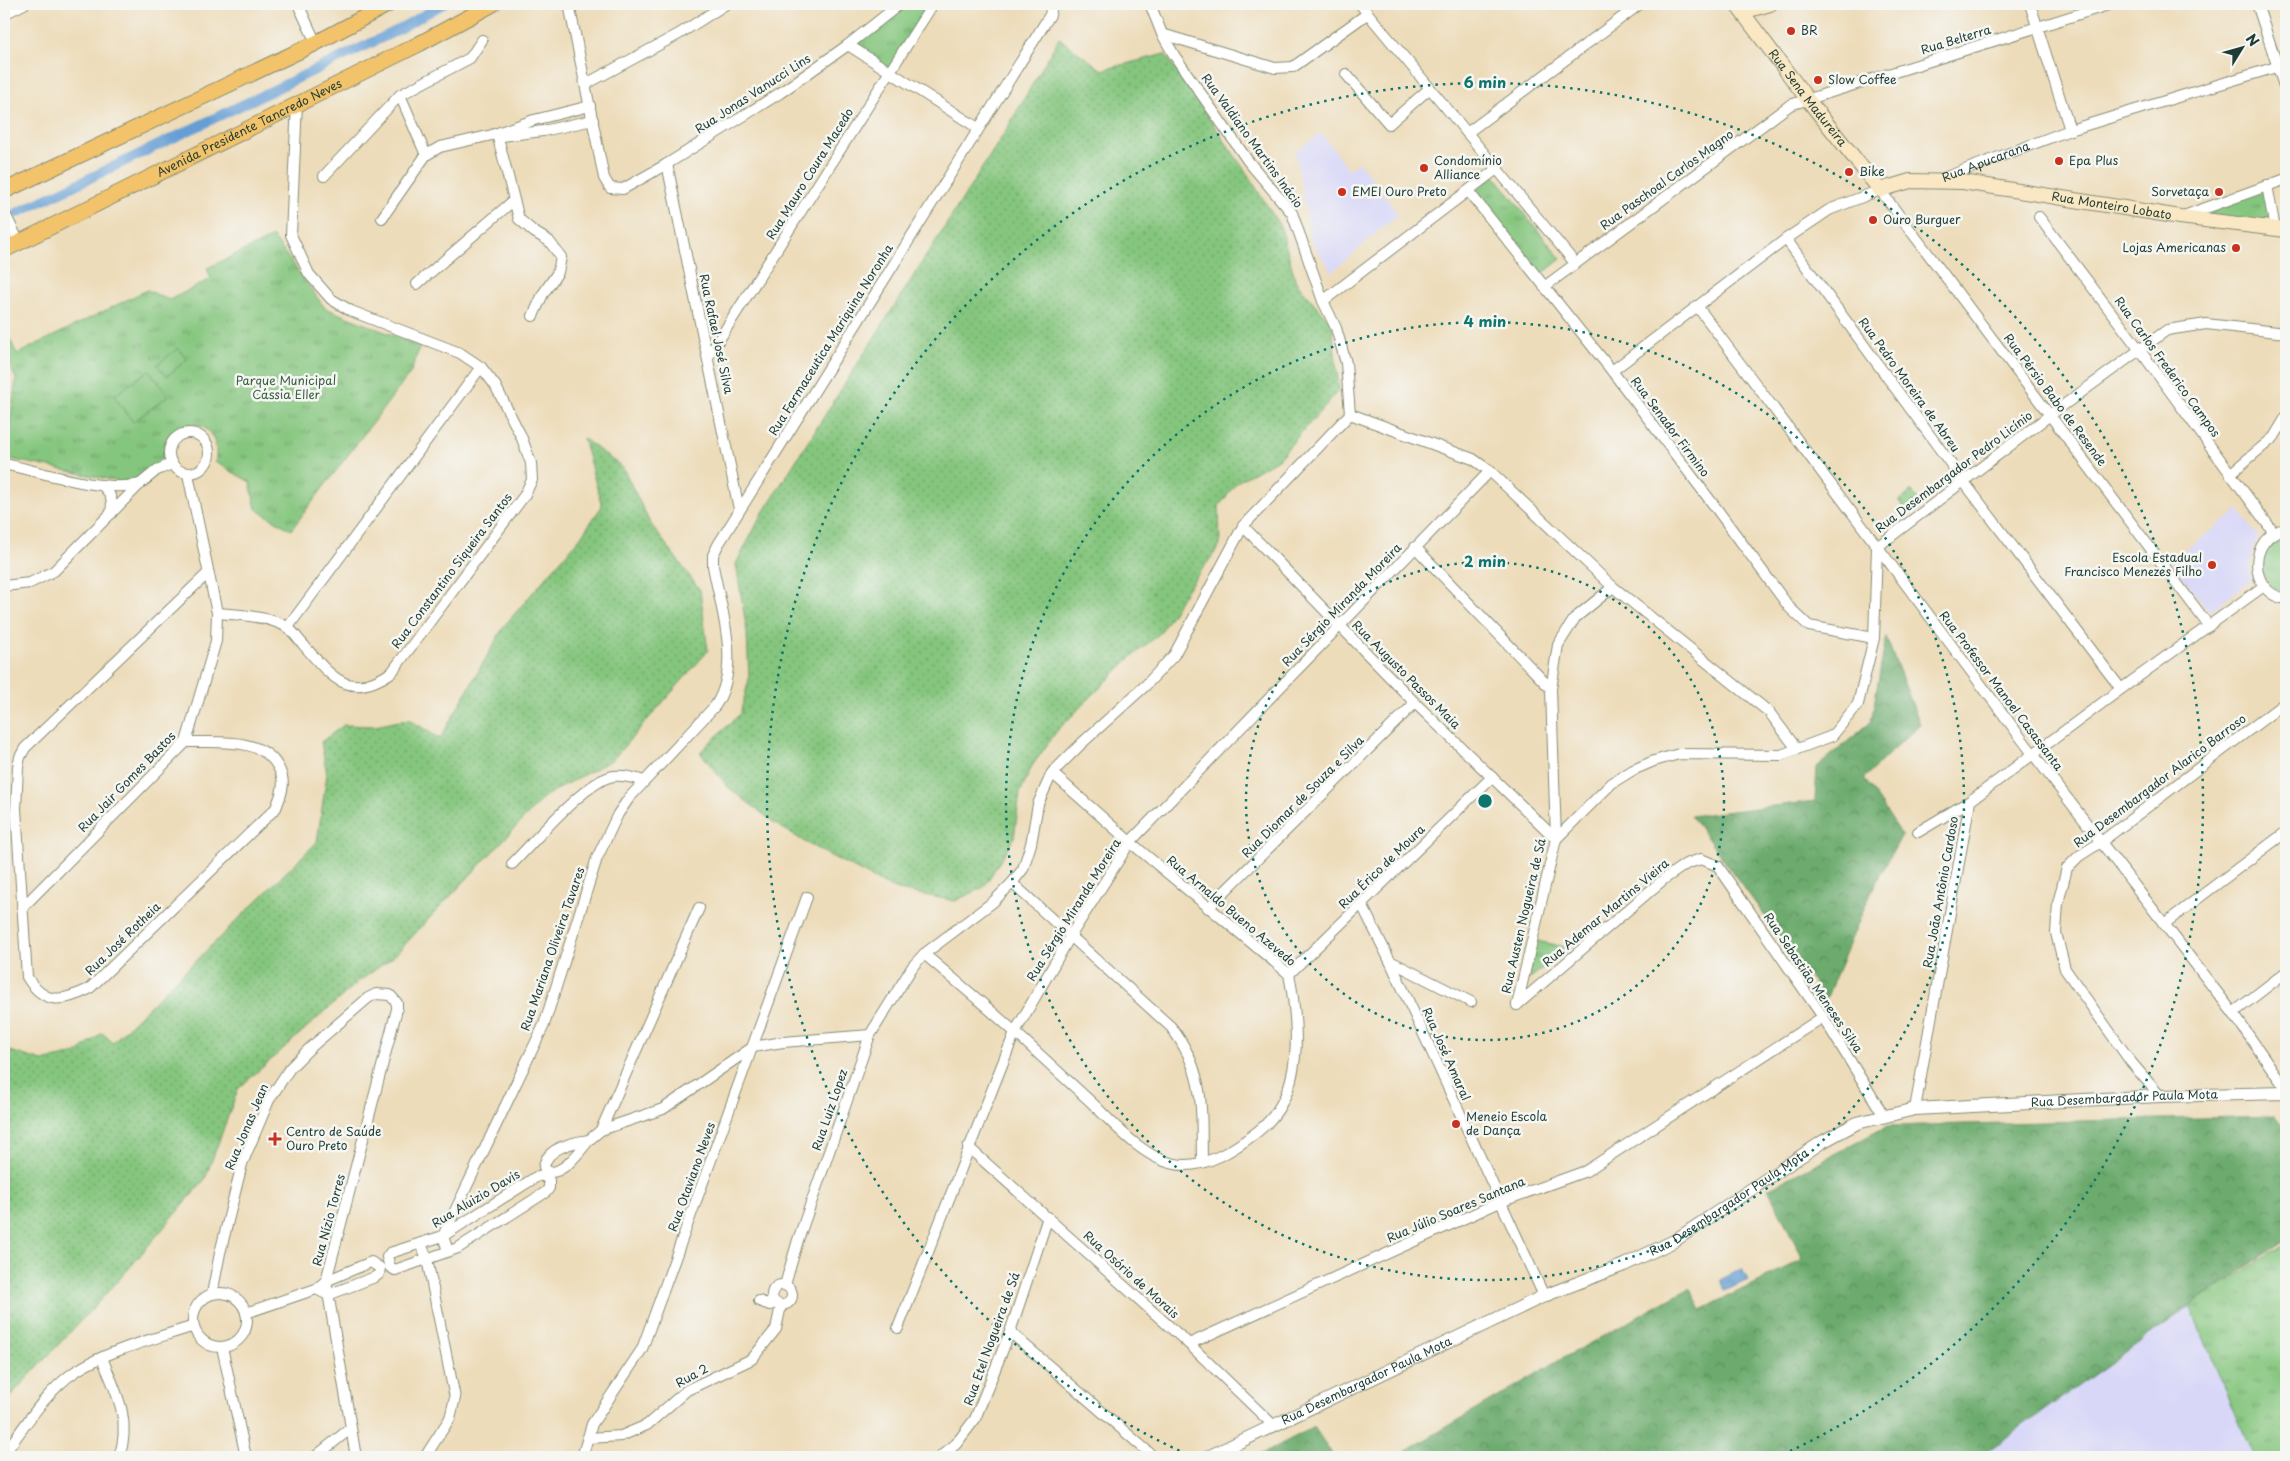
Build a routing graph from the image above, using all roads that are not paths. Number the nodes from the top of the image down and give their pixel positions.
1 (24, 4) edge
2 (298, 4) edge
3 (389, 4) edge
4 (493, 4) edge
5 (569, 4) edge
6 (726, 4) edge
7 (900, 4) edge
8 (932, 4) edge
9 (1150, 4) edge
10 (1360, 4) edge
11 (1640, 4) edge
12 (1770, 4) edge
13 (2030, 4) edge
14 (2111, 4) edge
15 (2256, 4) edge
16 (1052, 5) edge
17 (1739, 8) edge
18 (4, 14) edge
19 (1367, 14) junction
20 (2038, 27) junction
21 (1162, 34) junction
22 (482, 40) dead end
23 (316, 43) junction
24 (848, 45) junction
25 (2282, 65) edge
26 (890, 70) junction
27 (1346, 74) dead end
28 (586, 84) junction
29 (1430, 88) junction
30 (2286, 92) edge
31 (400, 95) junction
32 (1808, 100) junction
33 (297, 103) junction
34 (590, 106) junction
35 (593, 120) junction
36 (978, 128) junction
37 (2070, 130) junction
38 (1467, 133) junction
39 (495, 135) junction
40 (426, 155) junction
41 (667, 164) junction
42 (1498, 168) junction
43 (324, 176) dead end
44 (2286, 179) edge
45 (1936, 181) junction
46 (2267, 185) junction
47 (1880, 190) junction
48 (4, 192) edge
49 (1468, 192) junction
50 (513, 201) junction
51 (4, 212) edge
52 (2039, 217) dead end
53 (2180, 217) junction
54 (382, 218) dead end
55 (2281, 229) edge
56 (1786, 239) junction
57 (19, 242) junction
58 (4, 250) edge
59 (1575, 263) junction
60 (417, 284) dead end
61 (1544, 287) junction
62 (1323, 301) junction
63 (1698, 306) junction
64 (533, 316) dead end
65 (2286, 332) edge
66 (2139, 349) junction
67 (708, 357) junction
68 (481, 367) junction
69 (1612, 371) junction
70 (1350, 414) junction
71 (2050, 414) junction
72 (2286, 417) edge
73 (4, 464) edge
74 (172, 464) junction
75 (1490, 471) junction
76 (188, 474) junction
77 (2230, 474) junction
78 (1964, 482) junction
79 (140, 484) junction
80 (102, 485) junction
81 (739, 509) junction
82 (111, 514) junction
83 (1243, 526) junction
84 (2286, 528) edge
85 (2274, 533) junction
86 (1415, 547) junction
87 (1876, 547) junction
88 (207, 574) junction
89 (4, 586) edge
90 (2264, 586) junction
91 (1613, 587) junction
92 (2286, 599) edge
93 (217, 613) junction
94 (1340, 626) junction
95 (2209, 626) junction
96 (288, 628) junction
97 (1874, 638) junction
98 (1551, 689) junction
99 (2121, 689) junction
100 (2286, 702) edge
101 (1415, 703) junction
102 (715, 706) joint
103 (186, 742) junction
104 (1797, 750) junction
105 (2033, 754) junction
106 (1052, 773) junction
107 (1492, 777) junction
108 (644, 781) junction
109 (1970, 801) junction
110 (1918, 832) dead end
111 (2286, 832) edge
112 (1556, 839) junction
113 (1130, 842) junction
114 (2102, 842) junction
115 (512, 864) dead end
116 (1718, 866) joint
117 (1012, 883) junction
118 (807, 897) dead end
119 (1362, 905) junction
120 (22, 908) junction
121 (699, 908) dead end
122 (1208, 908) junction
123 (2164, 924) junction
124 (1071, 935) junction
125 (924, 954) junction
126 (1390, 962) junction
127 (2286, 972) edge
128 (1289, 974) junction
129 (390, 995) joint
130 (1471, 1002) dead end
131 (1517, 1005) joint
132 (2233, 1013) junction
133 (1823, 1017) junction
134 (1015, 1032) junction
135 (870, 1035) junction
136 (753, 1047) junction
137 (2286, 1091) edge
138 (2160, 1096) junction
139 (1915, 1109) junction
140 (1884, 1116) junction
141 (601, 1130) junction
142 (589, 1140) dead end
143 (968, 1147) junction
144 (1202, 1163) junction
145 (1500, 1202) junction
146 (1048, 1217) junction
147 (443, 1236) junction
148 (421, 1244) junction
149 (448, 1251) junction
150 (427, 1260) junction
151 (326, 1281) junction
152 (785, 1285) junction
153 (316, 1289) junction
154 (212, 1294) junction
155 (328, 1295) junction
156 (1544, 1296) junction
157 (758, 1301) dead end
158 (779, 1304) junction
159 (246, 1313) junction
160 (194, 1326) junction
161 (898, 1328) dead end
162 (1010, 1332) junction
163 (1189, 1344) junction
164 (222, 1347) junction
165 (102, 1358) junction
166 (1273, 1425) junction
167 (351, 1428) junction
168 (589, 1438) junction
169 (4, 1454) edge
170 (119, 1457) edge
171 (246, 1457) edge
172 (315, 1457) edge
173 (356, 1457) edge
174 (425, 1457) edge
175 (582, 1457) edge
176 (940, 1457) edge
177 (1154, 1457) edge
178 (1208, 1457) edge

1 - 18 street
2 - 23 street
3 - 23 main road
4 - 33 main road, Avenida Presidente Tancredo Neves
5 - 28 street
6 - 28 street
7 - 24 street, Rua Jonas Vanucci Lins
8 - 26 street, Rua Mauro Coura Macedo
9 - 21 street, Rua Valdiano Martins Inácio
10 - 19 street
11 - 38 street
12 - 17 main road
13 - 20 street
14 - 20 street, Rua Belterra
15 - 25 street
16 - 36 street, Rua Farmaceutica Mariquina Noronha
17 - 32 main road, Rua Sena Madureira
19 - 21 street
19 - 29 street
20 - 32 street, Rua Belterra
20 - 37 street
21 - 62 street, Rua Valdiano Martins Inácio
22 - 31 street
23 - 48 main road
24 - 26 street
24 - 41 street, Rua Jonas Vanucci Lins
25 - 30 street
25 - 37 street, Rua Apucarana
26 - 36 street
26 - 67 street, Rua Mauro Coura Macedo
27 - 29 street
28 - 34 street
29 - 38 street
31 - 40 street
31 - 43 street
32 - 47 main road, Rua Sena Madureira
32 - 59 street, Rua Paschoal Carlos Magno
33 - 57 main road, Avenida Presidente Tancredo Neves
33 - 68 street, Rua Constantino Siqueira Santos
34 - 35 street
34 - 39 street
35 - 39 street
35 - 41 street, Rua Jonas Vanucci Lins
36 - 81 street, Rua Farmaceutica Mariquina Noronha
37 - 45 street, Rua Apucarana
38 - 42 street
39 - 40 street
39 - 50 street
40 - 54 street
41 - 67 street, Rua Rafael José Silva
42 - 49 street
42 - 59 street
44 - 46 street
45 - 47 main road, Rua Apucarana
45 - 53 main road, Rua Monteiro Lobato
46 - 53 street
46 - 55 street
47 - 56 street, Rua Apucarana
47 - 71 street, Rua Pérsio Babo de Resende
49 - 61 street, Rua Senador Firmino
49 - 62 street
50 - 60 street
50 - 64 street
51 - 57 street
52 - 66 street, Rua Carlos Frederico Campos
53 - 55 main road, Rua Monteiro Lobato
56 - 63 street, Rua Apucarana
56 - 78 street, Rua Pedro Moreira de Abreu
57 - 58 main road, Avenida Presidente Tancredo Neves
59 - 61 street, Rua Paschoal Carlos Magno
61 - 69 street, Rua Senador Firmino
62 - 70 street, Rua Valdiano Martins Inácio
63 - 69 street, Rua Apucarana
63 - 87 street, Rua Professor Manoel Casassanta
65 - 66 street, Rua Desembargador Pedro Licínio
66 - 71 street, Rua Desembargador Pedro Licínio
66 - 77 street, Rua Carlos Frederico Campos
67 - 81 street, Rua Rafael José Silva
68 - 96 street
68 - 96 street, Rua Constantino Siqueira Santos
69 - 97 street, Rua Senador Firmino
70 - 75 street
70 - 83 street
71 - 78 street, Rua Desembargador Pedro Licínio
71 - 95 street, Rua Pérsio Babo de Resende
72 - 77 street
73 - 80 street
74 - 76 street
74 - 76 street
74 - 79 street
75 - 86 street, Rua Sérgio Miranda Moreira
75 - 91 street
76 - 88 street, Rua Jair Gomes Bastos
77 - 85 street, Rua Carlos Frederico Campos
78 - 87 street, Rua Desembargador Pedro Licínio
78 - 99 street, Rua Pedro Moreira de Abreu
79 - 80 street
79 - 82 street
80 - 82 street
81 - 102 street, Rua Farmaceutica Mariquina Noronha
82 - 89 street
83 - 94 street, Rua Augusto Passos Maia
83 - 106 street
84 - 85 street
85 - 90 street
86 - 94 street, Rua Sérgio Miranda Moreira
86 - 98 street
87 - 97 street, Rua Desembargador Pedro Licínio
87 - 105 street, Rua Professor Manoel Casassanta
88 - 93 street, Rua Jair Gomes Bastos
88 - 120 street, Rua José Rotheia
90 - 92 street
90 - 95 street, Rua João Antônio Cardoso
91 - 98 street, Rua Austen Nogueira de Sá
91 - 104 street
93 - 96 street, Rua Constantino Siqueira Santos
93 - 103 street, Rua Jair Gomes Bastos
94 - 101 street, Rua Augusto Passos Maia
94 - 113 street, Rua Sérgio Miranda Moreira
95 - 99 street, Rua João Antônio Cardoso
97 - 104 street, Rua Desembargador Pedro Licínio
98 - 112 street, Rua Austen Nogueira de Sá
99 - 105 street, Rua João Antônio Cardoso
100 - 114 street, Rua Desembargador Alarico Barroso
101 - 107 street, Rua Augusto Passos Maia
101 - 122 street, Rua Diomar de Souza e Silva
102 - 108 street, Rua Mariana Oliveira Tavares
103 - 120 street, Rua Jair Gomes Bastos
103 - 120 street, Rua José Rotheia
104 - 112 street, Rua Desembargador Pedro Licínio
105 - 109 street, Rua João Antônio Cardoso
105 - 114 street, Rua Professor Manoel Casassanta
106 - 113 street, Rua Arnaldo Bueno Azevedo
106 - 117 street, Rua Luiz Lopez
107 - 112 street, Rua Augusto Passos Maia
107 - 119 street, Rua Érico de Moura
108 - 115 street
108 - 147 street, Rua Mariana Oliveira Tavares
109 - 110 street
109 - 139 street, Rua João Antônio Cardoso
111 - 123 street
112 - 131 street, Rua Austen Nogueira de Sá
113 - 122 street, Rua Arnaldo Bueno Azevedo
113 - 124 street, Rua Sérgio Miranda Moreira
114 - 123 street, Rua Professor Manoel Casassanta
114 - 138 street, Rua Desembargador Alarico Barroso
116 - 131 street, Rua Ademar Martins Vieira
116 - 133 street, Rua Sebastião Meneses Silva
117 - 124 street
117 - 125 street, Rua Luiz Lopez
118 - 136 street, Rua Otaviano Neves
119 - 126 street, Rua José Amaral
119 - 128 street, Rua Érico de Moura
121 - 141 street
122 - 128 street, Rua Arnaldo Bueno Azevedo
123 - 132 street, Rua Professor Manoel Casassanta
124 - 134 street, Rua Sérgio Miranda Moreira
124 - 144 street
125 - 134 street, Rua Arnaldo Bueno Azevedo
125 - 135 street, Rua Luiz Lopez
126 - 130 street
126 - 145 street, Rua José Amaral
127 - 132 street
128 - 144 street, Rua Arnaldo Bueno Azevedo
129 - 151 street, Rua Nízio Torres
129 - 154 street, Rua Jonas Jean
132 - 137 street, Rua Professor Manoel Casassanta
133 - 140 street, Rua Sebastião Meneses Silva
133 - 145 street, Rua Júlio Soares Santana
134 - 143 street, Rua Sérgio Miranda Moreira
134 - 144 street, Rua Arnaldo Bueno Azevedo
135 - 136 street
135 - 152 street, Rua Luiz Lopez
136 - 141 street
136 - 168 street, Rua Otaviano Neves
137 - 138 street, Rua Desembargador Paula Mota
138 - 139 street, Rua Desembargador Paula Mota
139 - 140 street, Rua Desembargador Paula Mota
140 - 156 street, Rua Desembargador Paula Mota
141 - 142 street
143 - 146 street, Rua Osório de Morais
143 - 161 street, Rua Sérgio Miranda Moreira
145 - 156 street, Rua José Amaral
145 - 163 street, Rua Júlio Soares Santana
146 - 162 street, Rua Etel Nogueira de Sá
146 - 163 street, Rua Osório de Morais
147 - 148 street, Rua Aluizio Davis
147 - 149 street
147 - 149 street, Rua Aluizio Davis
148 - 150 street
148 - 150 street, Rua Aluizio Davis
149 - 150 street, Rua Aluizio Davis
150 - 174 street
151 - 153 street
151 - 155 street, Rua Nízio Torres
151 - 155 street
152 - 158 street
152 - 158 street
153 - 155 street
153 - 159 street
154 - 159 street
154 - 160 street
155 - 167 street, Rua Nízio Torres
156 - 166 street, Rua Desembargador Paula Mota
157 - 158 street
158 - 168 street, Rua 2
159 - 164 street
160 - 164 street
160 - 165 street
162 - 176 street, Rua Etel Nogueira de Sá
162 - 177 street
163 - 166 street, Rua Osório de Morais
164 - 171 street
165 - 169 street
165 - 170 street
166 - 178 street, Rua Desembargador Paula Mota
167 - 172 street
167 - 173 street, Rua Nízio Torres
168 - 175 street, Rua Otaviano Neves

